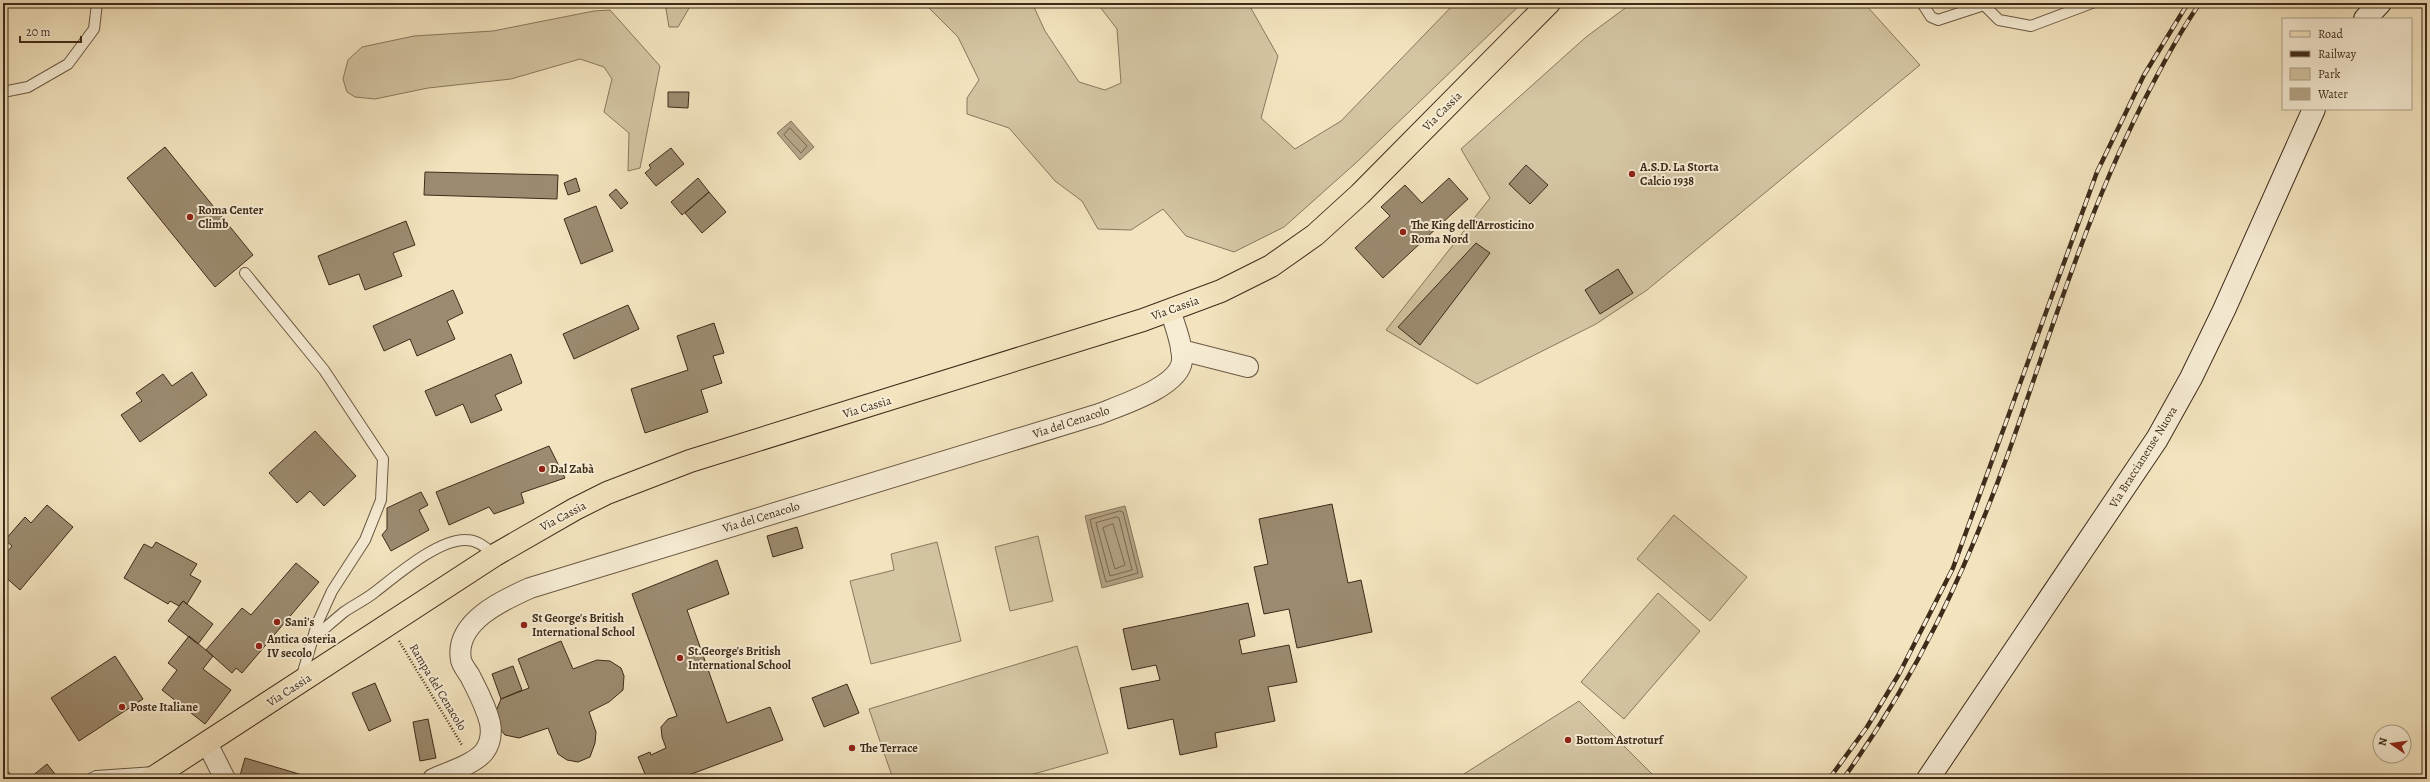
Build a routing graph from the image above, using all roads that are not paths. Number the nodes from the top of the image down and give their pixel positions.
1 (97, 3) edge
2 (1549, 3) edge
3 (1922, 3) edge
4 (2092, 3) edge
5 (2380, 3) edge
6 (1983, 4) edge
7 (2366, 18) edge
8 (3, 92) edge
9 (2314, 110) edge
10 (245, 273) dead end
11 (1170, 310) junction
12 (1181, 350) junction
13 (1248, 367) dead end
14 (495, 555) junction
15 (310, 641) junction
16 (301, 682) junction
17 (207, 743) junction
18 (3, 774) edge
19 (158, 775) edge
20 (7, 779) edge
21 (90, 779) edge
22 (225, 779) edge
23 (433, 779) edge
24 (1928, 779) edge

1 - 8 lane
2 - 11 main road, Via Cassia
3 - 6 lane
4 - 6 lane
5 - 7 main road
9 - 24 main road, Via Braccianense Nuova
10 - 15 lane
11 - 12 street, Via del Cenacolo
11 - 14 main road, Via Cassia
12 - 13 street
12 - 23 street, Via del Cenacolo
14 - 15 lane
14 - 16 main road, Via Cassia
15 - 16 lane
16 - 17 main road, Via Cassia
17 - 19 main road, Via Cassia
17 - 22 street
18 - 20 lane
19 - 21 lane

